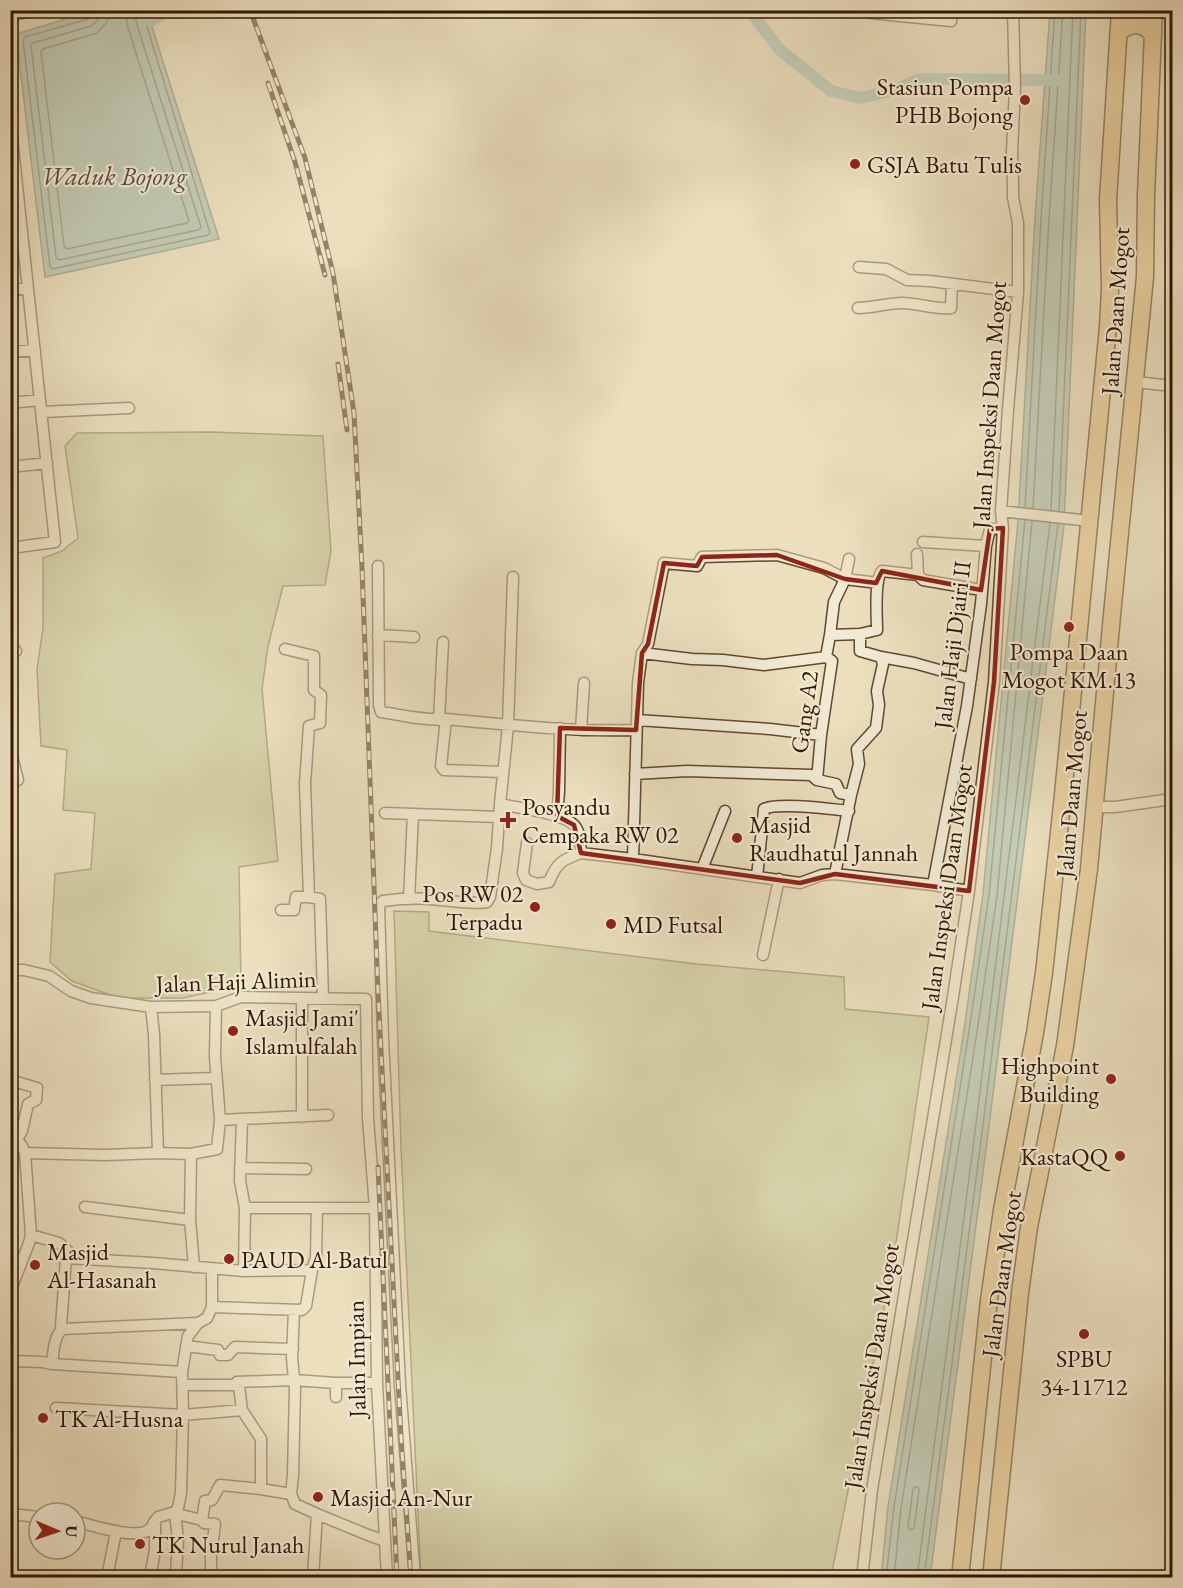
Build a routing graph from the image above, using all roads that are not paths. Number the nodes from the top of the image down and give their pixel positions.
1 (36, 10) edge
2 (859, 10) edge
3 (953, 10) edge
4 (1013, 10) edge
5 (1120, 10) edge
6 (1154, 10) edge
7 (10, 16) edge
8 (1119, 32) junction
9 (1152, 34) junction
10 (10, 120) edge
11 (16, 230) edge
12 (860, 267) dead end
13 (952, 284) junction
14 (28, 288) junction
15 (10, 290) edge
16 (1018, 292) junction
17 (858, 308) dead end
18 (35, 350) junction
19 (10, 352) edge
20 (1136, 382) junction
21 (1173, 386) edge
22 (40, 400) junction
23 (10, 403) edge
24 (129, 408) dead end
25 (42, 412) junction
26 (47, 464) junction
27 (10, 467) edge
28 (1004, 511) junction
29 (1090, 521) junction
30 (1003, 528) junction
31 (923, 542) dead end
32 (986, 546) junction
33 (10, 548) edge
34 (917, 554) dead end
35 (849, 560) dead end
36 (378, 566) dead end
37 (918, 575) junction
38 (513, 577) dead end
39 (845, 579) junction
40 (878, 583) junction
41 (981, 590) junction
42 (860, 634) junction
43 (378, 635) junction
44 (830, 635) junction
45 (414, 637) dead end
46 (443, 642) dead end
47 (285, 649) dead end
48 (642, 653) junction
49 (826, 657) junction
50 (881, 657) junction
51 (971, 679) junction
52 (584, 683) dead end
53 (442, 719) junction
54 (636, 725) junction
55 (508, 726) junction
56 (560, 728) junction
57 (581, 730) junction
58 (820, 735) junction
59 (10, 749) edge
60 (502, 772) junction
61 (635, 774) junction
62 (18, 780) dead end
63 (817, 780) junction
64 (851, 795) junction
65 (1173, 799) edge
66 (500, 804) junction
67 (1095, 807) junction
68 (849, 811) junction
69 (725, 812) dead end
70 (385, 813) dead end
71 (413, 814) junction
72 (557, 816) junction
73 (499, 818) junction
74 (527, 843) dead end
75 (581, 854) junction
76 (633, 859) junction
77 (702, 868) junction
78 (835, 874) junction
79 (757, 876) junction
80 (779, 879) junction
81 (933, 885) junction
82 (969, 891) junction
83 (309, 897) junction
84 (409, 899) junction
85 (281, 910) dead end
86 (763, 955) dead end
87 (10, 970) edge
88 (381, 991) junction
89 (302, 998) junction
90 (323, 998) junction
91 (364, 999) junction
92 (216, 1006) junction
93 (151, 1007) junction
94 (216, 1078) junction
95 (10, 1080) edge
96 (155, 1080) junction
97 (328, 1114) dead end
98 (302, 1117) junction
99 (242, 1119) junction
100 (220, 1120) junction
101 (14, 1136) edge
102 (25, 1153) junction
103 (158, 1153) junction
104 (191, 1154) junction
105 (240, 1168) junction
106 (306, 1169) dead end
107 (85, 1207) dead end
108 (245, 1208) junction
109 (317, 1208) junction
110 (375, 1208) junction
111 (190, 1220) junction
112 (31, 1235) junction
113 (66, 1258) junction
114 (194, 1267) junction
115 (212, 1269) junction
116 (312, 1270) junction
117 (244, 1271) junction
118 (10, 1292) edge
119 (212, 1308) junction
120 (294, 1310) junction
121 (198, 1323) junction
122 (62, 1329) junction
123 (186, 1346) junction
124 (292, 1349) junction
125 (10, 1361) edge
126 (52, 1364) junction
127 (182, 1372) junction
128 (294, 1380) junction
129 (336, 1383) junction
130 (376, 1383) junction
131 (183, 1385) junction
132 (236, 1385) junction
133 (336, 1397) dead end
134 (56, 1408) dead end
135 (242, 1410) junction
136 (183, 1415) junction
137 (261, 1489) junction
138 (291, 1494) junction
139 (175, 1512) junction
140 (10, 1514) edge
141 (317, 1514) junction
142 (27, 1515) edge
143 (201, 1520) junction
144 (154, 1522) junction
145 (87, 1524) edge
146 (116, 1531) junction
147 (385, 1541) junction
148 (107, 1578) edge
149 (150, 1578) edge
150 (184, 1578) edge
151 (210, 1578) edge
152 (313, 1578) edge
153 (387, 1578) edge
154 (415, 1578) edge
155 (862, 1578) edge
156 (960, 1578) edge
157 (991, 1578) edge

1 - 7 street
2 - 3 street
4 - 16 street, Jalan Inspeksi Daan Mogot
5 - 8 highway, Jalan Daan Mogot
6 - 9 highway, Jalan Daan Mogot
8 - 9 highway
8 - 29 highway, Jalan Daan Mogot
9 - 20 highway, Jalan Daan Mogot
10 - 11 street
11 - 14 street
12 - 13 street
13 - 16 street
13 - 17 street
14 - 15 street
14 - 18 street
16 - 28 street, Jalan Inspeksi Daan Mogot
18 - 19 street
18 - 22 street
20 - 21 street
20 - 67 highway, Jalan Daan Mogot
22 - 23 street
22 - 25 street
24 - 25 street
25 - 26 street
26 - 27 street
26 - 33 street
28 - 29 street
28 - 30 street, Jalan Inspeksi Daan Mogot
29 - 156 highway, Jalan Daan Mogot
30 - 32 street, Jalan Haji Djairi II
30 - 82 street, Jalan Inspeksi Daan Mogot
31 - 32 street
32 - 41 street, Jalan Haji Djairi II
34 - 37 street
35 - 39 street, Gang A2
36 - 43 street
37 - 40 street
37 - 41 street
38 - 55 street
39 - 40 street
39 - 44 street, Gang A2
39 - 48 street
40 - 42 street
41 - 51 street, Jalan Haji Djairi II
42 - 44 street
42 - 50 street
43 - 45 street
43 - 53 street
44 - 49 street, Gang A2
46 - 53 street
47 - 83 street
48 - 49 street
48 - 54 street
49 - 58 street, Gang A2
50 - 51 street
50 - 64 street
51 - 81 street, Jalan Haji Djairi II
52 - 57 street
53 - 55 street
53 - 60 street
54 - 57 street
54 - 58 street
54 - 61 street
55 - 56 street
55 - 60 street
56 - 57 street
56 - 72 street
58 - 63 street, Gang A2
59 - 62 street
60 - 66 street
61 - 63 street
61 - 76 street
63 - 64 street, Gang A2
64 - 68 street
65 - 67 street
66 - 72 street
66 - 73 street
67 - 157 highway, Jalan Daan Mogot
68 - 78 street
68 - 79 street
69 - 77 street
70 - 71 street
71 - 73 street
71 - 84 street
72 - 75 street
73 - 84 street
74 - 75 street
75 - 76 street
76 - 77 street
77 - 79 street
78 - 80 street
78 - 81 street
79 - 80 street
80 - 86 street
81 - 82 street
82 - 155 street, Jalan Inspeksi Daan Mogot
83 - 85 street
83 - 90 street
84 - 88 street
87 - 93 street, Jalan Haji Alimin
88 - 91 street
88 - 154 street
89 - 90 street, Jalan Haji Alimin
89 - 92 street, Jalan Haji Alimin
89 - 98 street
90 - 91 street, Jalan Haji Alimin
91 - 110 street, Jalan Impian
92 - 93 street, Jalan Haji Alimin
92 - 94 street
93 - 96 street
94 - 96 street
94 - 100 street
95 - 101 street
96 - 103 street
97 - 98 street
98 - 99 street
99 - 100 street
99 - 105 street
100 - 104 street
101 - 102 street
102 - 103 street
102 - 112 street
103 - 104 street
104 - 111 street
105 - 106 street
105 - 108 street
107 - 111 street
108 - 109 street
108 - 117 street
109 - 110 street
109 - 116 street
110 - 130 street, Jalan Impian
111 - 114 street
112 - 113 street
112 - 118 street
113 - 114 street
113 - 122 street
114 - 115 street
115 - 117 street
115 - 119 street
116 - 117 street
116 - 120 street
119 - 120 street
119 - 121 street
120 - 124 street
121 - 122 street
121 - 123 street
122 - 126 street
123 - 124 street
123 - 127 street
124 - 128 street
125 - 126 street
126 - 127 street
127 - 131 street
128 - 129 street
128 - 132 street
128 - 138 street
129 - 130 street
129 - 133 street
130 - 147 street, Jalan Impian
131 - 132 street
131 - 136 street
132 - 135 street
134 - 136 street
135 - 136 street
135 - 137 street
136 - 139 street
137 - 138 street
137 - 143 street
138 - 141 street
139 - 143 street
139 - 144 street
139 - 150 street
140 - 142 street
141 - 147 street
141 - 152 street
143 - 151 street
144 - 146 street
144 - 149 street
145 - 146 street
146 - 148 street
147 - 153 street, Jalan Impian

